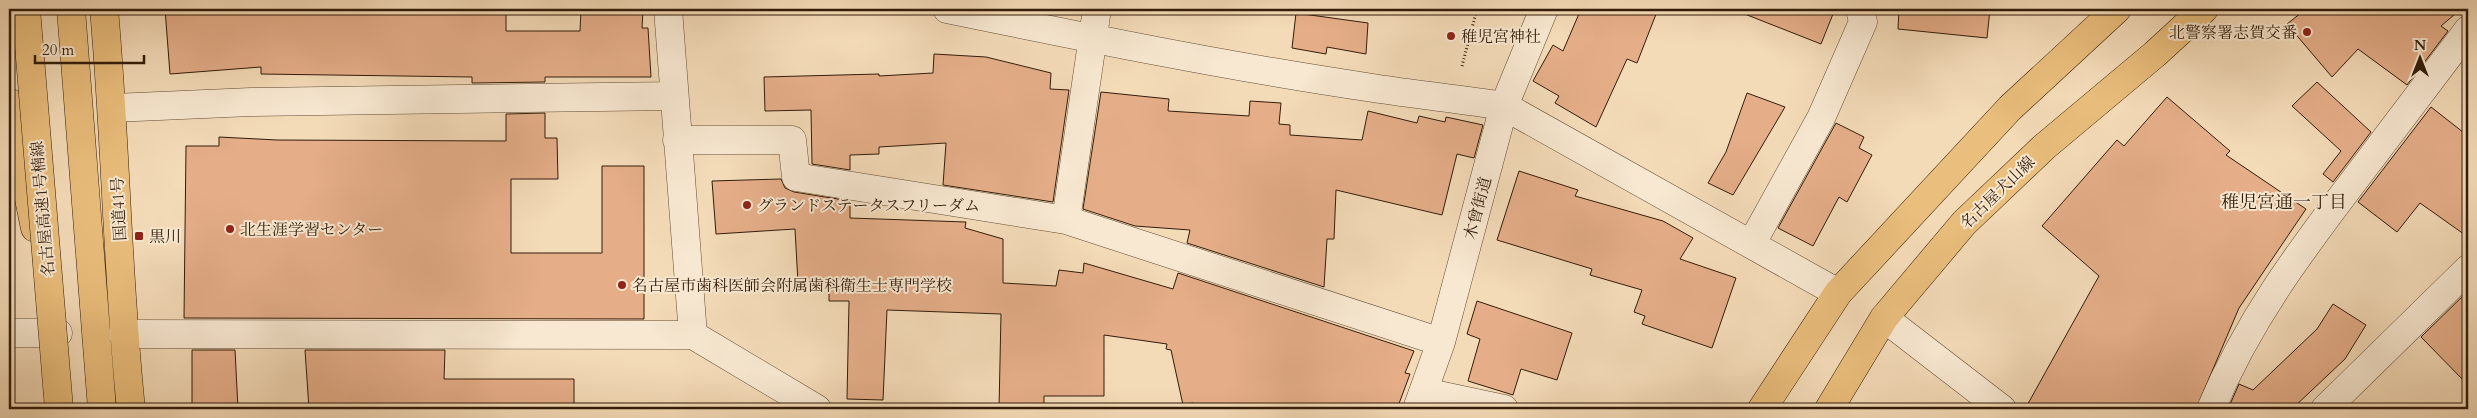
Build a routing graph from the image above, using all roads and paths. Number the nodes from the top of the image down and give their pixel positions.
1 (26, 9) edge
2 (71, 9) edge
3 (104, 9) edge
4 (668, 9) edge
5 (947, 9) edge
6 (1097, 9) edge
7 (1477, 9) edge
8 (1544, 9) edge
9 (1860, 9) edge
10 (2117, 9) edge
11 (2204, 9) edge
12 (2468, 30) edge
13 (1091, 39) junction
14 (674, 96) junction
15 (1453, 98) junction
16 (9, 104) edge
17 (1504, 106) junction
18 (113, 108) junction
19 (677, 140) junction
20 (1066, 220) junction
21 (1752, 243) junction
22 (2468, 269) edge
23 (1838, 293) junction
24 (1884, 318) junction
25 (9, 333) edge
26 (58, 333) junction
27 (123, 334) junction
28 (693, 335) junction
29 (1441, 342) junction
30 (1420, 401) edge
31 (59, 409) edge
32 (102, 409) edge
33 (131, 409) edge
34 (817, 409) edge
35 (1504, 409) edge
36 (1762, 409) edge
37 (1830, 409) edge
38 (2002, 409) edge
39 (2210, 409) edge
40 (2324, 409) edge

1 - 31 main road, 名古屋高速1号楠線, bridge
2 - 32 main road
3 - 18 main road, 国道41号
4 - 14 street
5 - 13 street
6 - 13 street
7 - 15 path
8 - 17 street, 木曾街道
9 - 21 street
10 - 23 main road
11 - 24 main road, 名古屋犬山線
12 - 39 street
13 - 15 street
13 - 20 street
14 - 18 street
14 - 19 street
15 - 17 street
16 - 26 main road
17 - 21 street
17 - 29 street, 木曾街道
18 - 27 main road, 国道41号
19 - 20 street
19 - 28 street
20 - 29 street
21 - 23 street
22 - 40 street
23 - 36 main road
24 - 37 main road, 名古屋犬山線
24 - 38 street
25 - 26 street
26 - 31 main road
27 - 28 street
27 - 33 main road, 国道41号
28 - 34 street
29 - 30 street, 木曾街道
30 - 35 street

